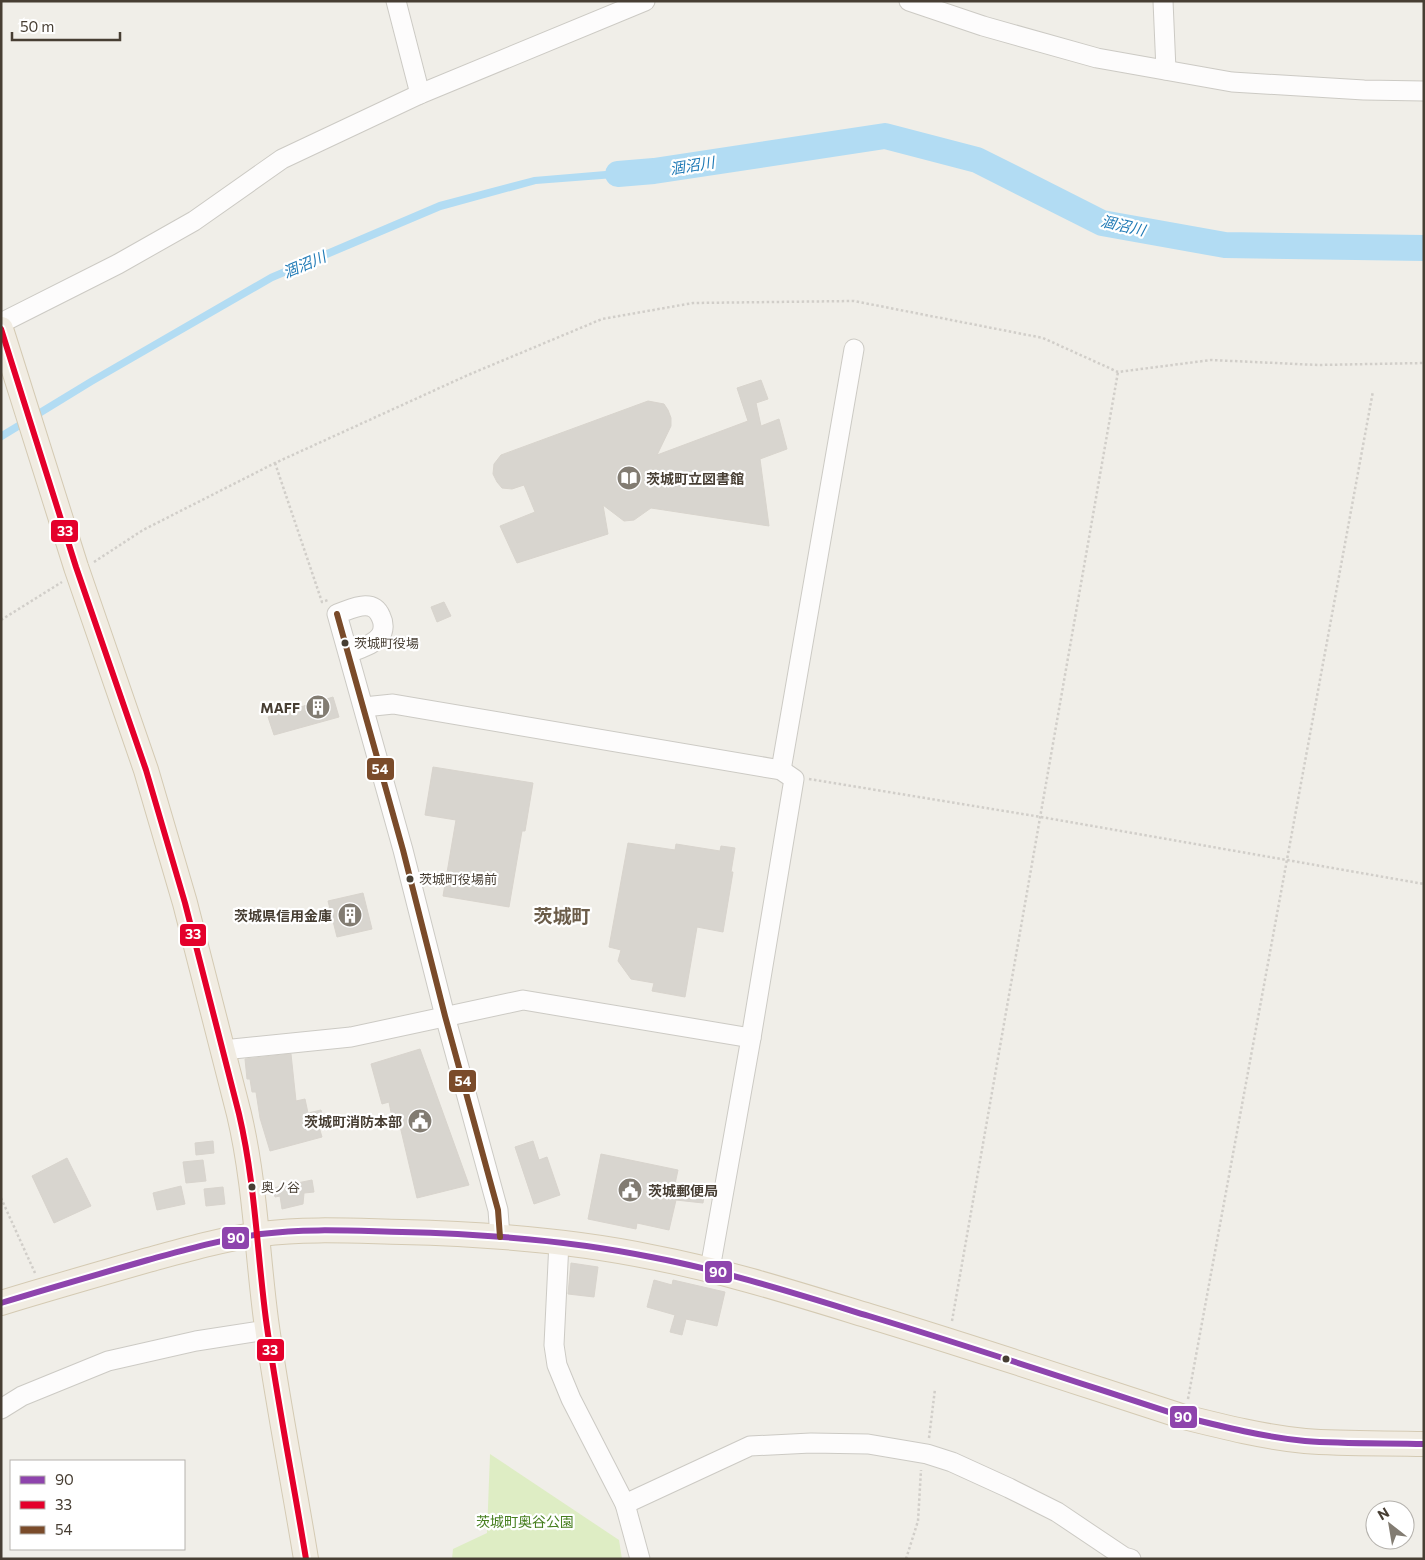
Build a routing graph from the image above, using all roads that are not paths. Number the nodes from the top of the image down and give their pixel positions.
1 (396, 1) edge
2 (909, 1) edge
3 (1163, 1) edge
4 (637, 3) edge
5 (952, 7) edge
6 (1166, 70) junction
7 (1424, 91) edge
8 (420, 94) junction
9 (3, 332) edge
10 (854, 349) dead end
11 (348, 653) junction
12 (364, 707) junction
13 (787, 775) junction
14 (446, 1016) junction
15 (751, 1038) junction
16 (223, 1050) junction
17 (258, 1234) junction
18 (500, 1236) junction
19 (559, 1242) junction
20 (710, 1269) junction
21 (1, 1303) edge
22 (268, 1330) junction
23 (1, 1408) edge
24 (1424, 1444) edge
25 (625, 1504) junction
26 (306, 1559) edge
27 (640, 1559) edge
28 (1131, 1559) edge

1 - 8 street
2 - 5 street
3 - 6 street
4 - 8 street
5 - 6 street
6 - 7 street
8 - 9 street
9 - 16 main road
10 - 13 street
11 - 11 street
11 - 12 street
12 - 13 street
12 - 14 street
13 - 15 street
14 - 15 street
14 - 16 street
14 - 18 street
15 - 20 street
16 - 17 main road
17 - 18 main road
17 - 21 main road
17 - 22 main road
18 - 19 main road
19 - 20 main road
19 - 25 street
20 - 24 main road
22 - 23 street
22 - 26 main road
25 - 27 street
25 - 28 street

